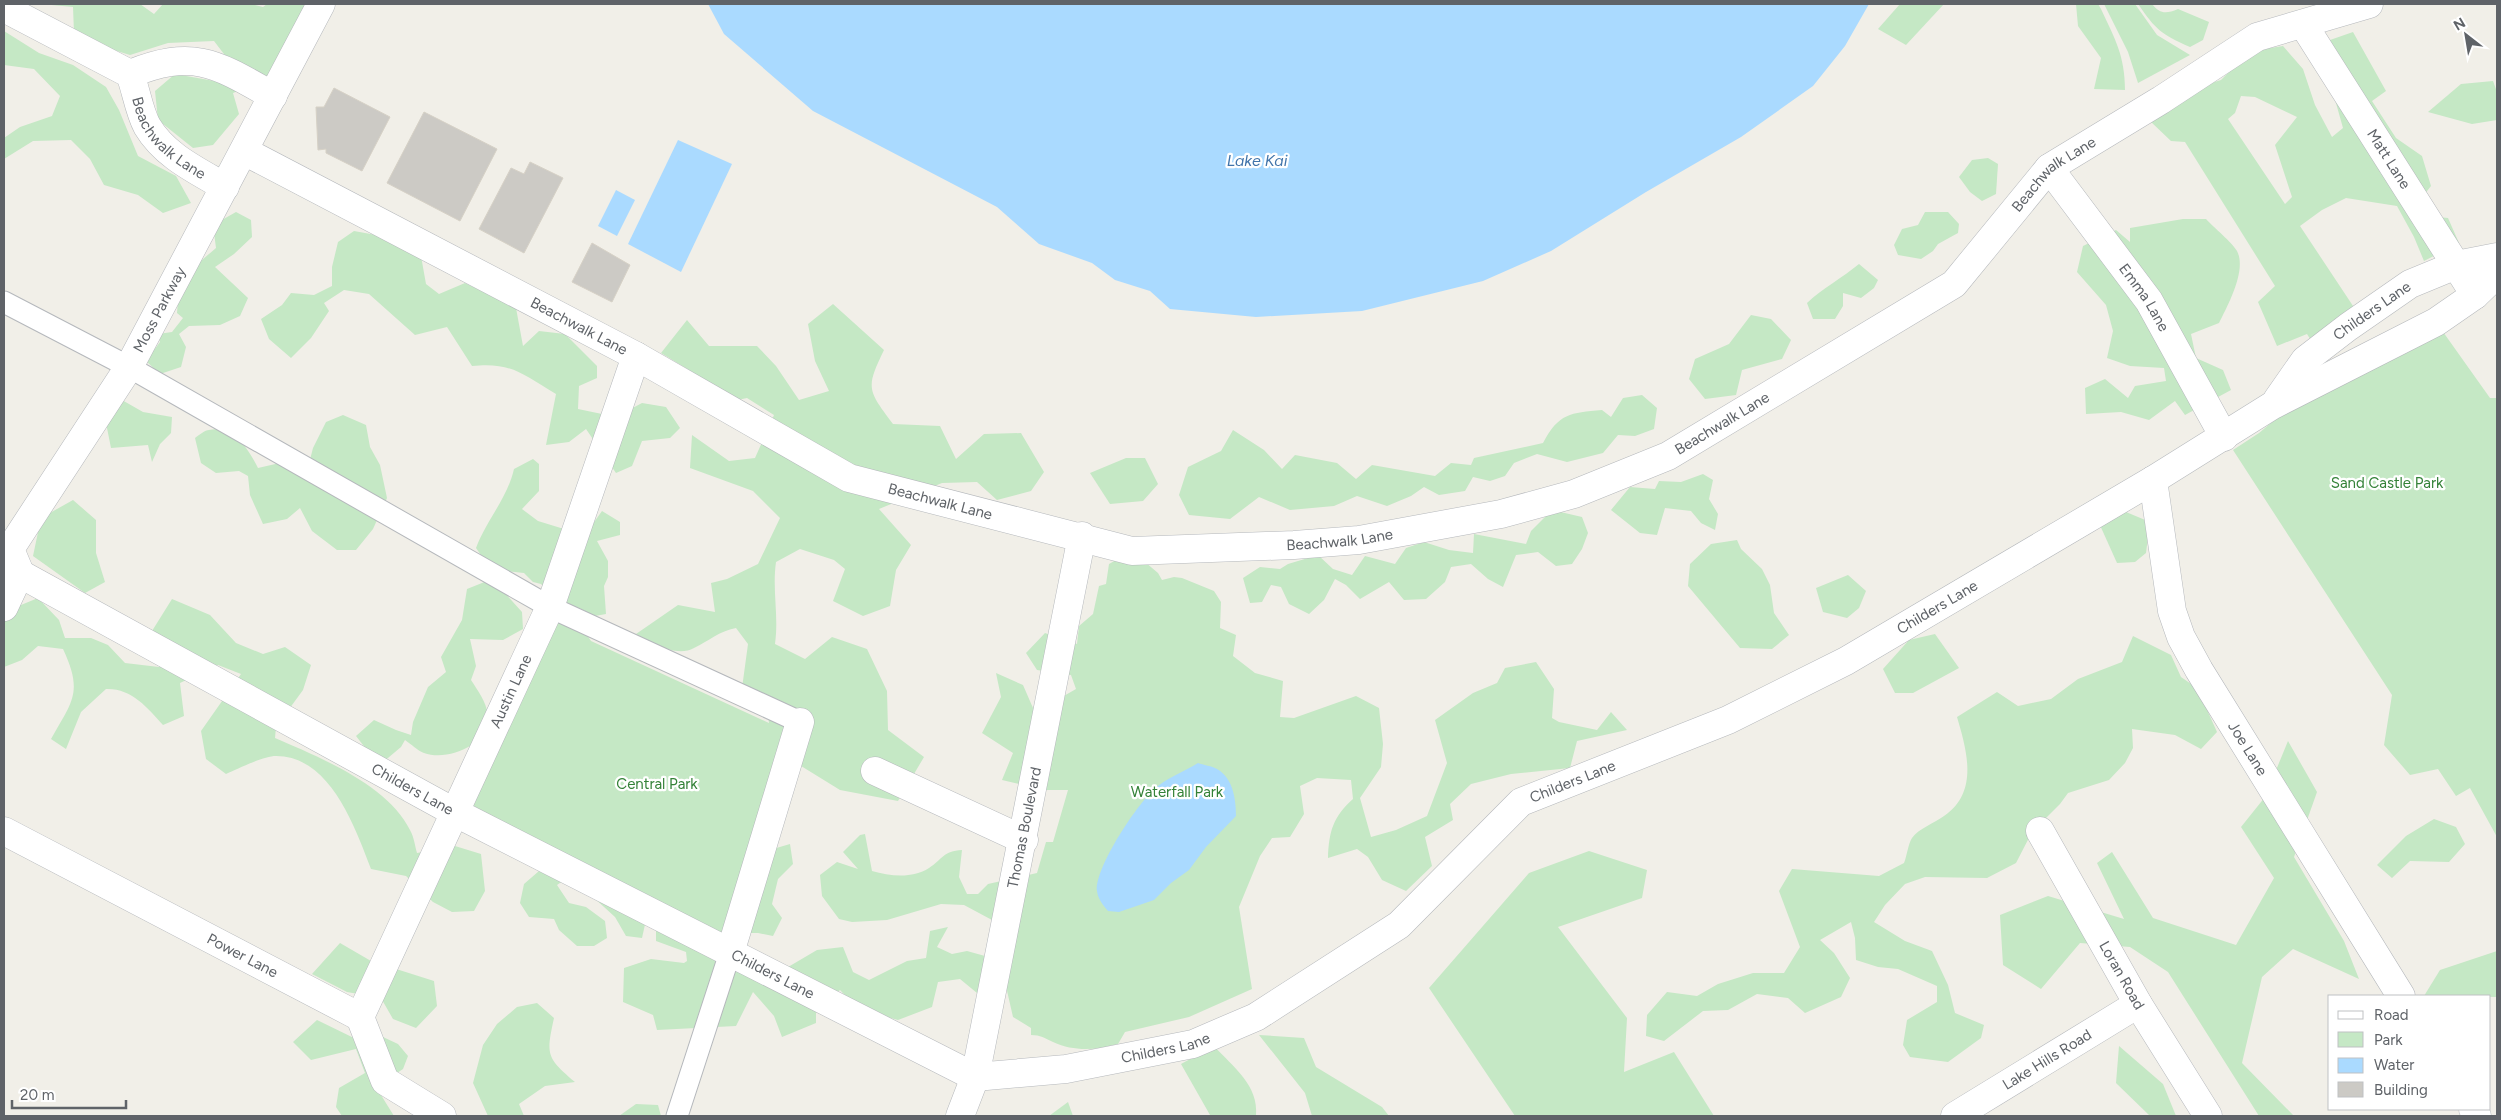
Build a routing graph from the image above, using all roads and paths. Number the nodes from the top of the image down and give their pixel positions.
1 (321, 4) edge
2 (2369, 4) edge
3 (4, 8) edge
4 (2304, 24) junction
5 (130, 74) junction
6 (273, 96) junction
7 (244, 151) junction
8 (2049, 168) junction
9 (225, 187) junction
10 (2497, 257) edge
11 (2456, 265) junction
12 (2497, 274) edge
13 (2475, 295) junction
14 (4, 302) edge
15 (636, 356) junction
16 (129, 367) junction
17 (2273, 405) junction
18 (2224, 437) junction
19 (2153, 480) junction
20 (1082, 536) junction
21 (12, 569) edge
22 (4, 607) edge
23 (550, 607) junction
24 (800, 722) joint
25 (875, 771) dead end
26 (454, 812) junction
27 (2040, 831) dead end
28 (4, 832) edge
29 (1024, 840) junction
30 (730, 953) junction
31 (2399, 995) edge
32 (2138, 1004) junction
33 (360, 1016) junction
34 (975, 1077) junction
35 (442, 1116) edge
36 (677, 1116) edge
37 (960, 1116) edge
38 (1955, 1116) edge
39 (2208, 1116) edge

1 - 6 street, Moss Parkway
2 - 4 street, Beachwalk Lane
3 - 5 street, Beachwalk Lane
4 - 8 street, Beachwalk Lane
4 - 11 street, Matt Lane
5 - 6 street, Beachwalk Lane
5 - 9 street, Beachwalk Lane
6 - 7 street, Moss Parkway
7 - 9 street, Moss Parkway
7 - 15 street, Beachwalk Lane
8 - 18 street, Emma Lane
8 - 20 street, Beachwalk Lane
9 - 16 street, Moss Parkway
10 - 11 street, Childers Lane
11 - 13 street, Matt Lane
11 - 17 street, Childers Lane
12 - 13 street, Childers Lane
13 - 17 street, Childers Lane
14 - 16 lane
15 - 20 street, Beachwalk Lane
15 - 23 street, Austin Lane
16 - 21 street, Moss Parkway
16 - 23 lane
17 - 18 street, Childers Lane
18 - 19 street, Childers Lane
19 - 31 street, Joe Lane
19 - 34 street, Childers Lane
20 - 29 street, Thomas Boulevard
21 - 22 street
21 - 26 street, Childers Lane
23 - 24 lane
23 - 26 street, Austin Lane
24 - 30 street
25 - 29 street
26 - 30 street, Childers Lane
26 - 33 street, Austin Lane
27 - 32 street, Loran Road
28 - 33 street, Power Lane
29 - 34 street, Thomas Boulevard
30 - 34 street, Childers Lane
30 - 36 lane
32 - 38 street, Lake Hills Road
32 - 39 street, Loran Road
33 - 35 street
34 - 37 street, Thomas Boulevard

